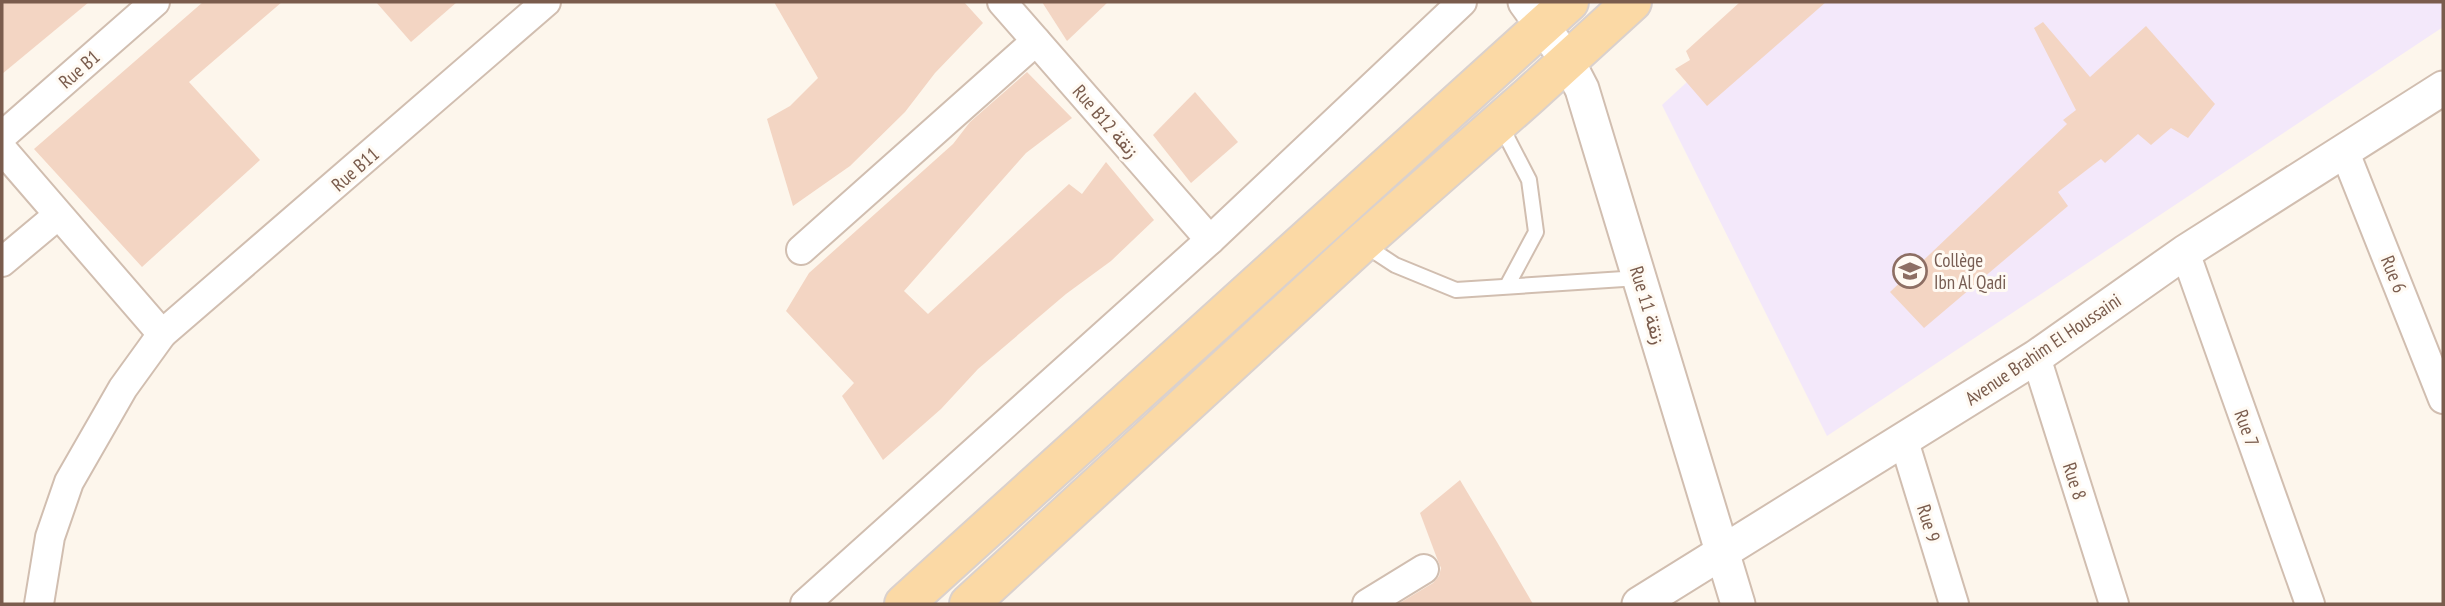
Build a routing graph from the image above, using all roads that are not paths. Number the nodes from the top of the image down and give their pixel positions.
1 (156, 2) edge
2 (546, 2) edge
3 (1002, 2) edge
4 (1462, 2) edge
5 (1632, 2) edge
6 (1546, 9) edge
7 (1037, 41) junction
8 (1567, 60) junction
9 (2443, 88) edge
10 (1500, 122) junction
11 (2, 136) edge
12 (2, 149) edge
13 (2344, 150) junction
14 (58, 216) junction
15 (1210, 240) junction
16 (1362, 243) junction
17 (801, 250) dead end
18 (2185, 252) junction
19 (2, 262) edge
20 (1640, 278) junction
21 (1507, 286) junction
22 (162, 334) junction
23 (2036, 357) junction
24 (2443, 398) edge
25 (1904, 441) junction
26 (1723, 554) junction
27 (1424, 569) dead end
28 (39, 604) edge
29 (806, 604) edge
30 (904, 604) edge
31 (969, 604) edge
32 (1367, 604) edge
33 (1639, 604) edge
34 (1738, 604) edge
35 (1954, 604) edge
36 (2114, 604) edge
37 (2310, 604) edge

1 - 11 street, Rue B1
2 - 22 street, Rue B11
3 - 7 street, Rue B12 زنقة
4 - 15 street
5 - 8 main road
6 - 8 street, Rue 11 زنقة
6 - 30 main road
7 - 15 street, Rue B12 زنقة
7 - 17 street
8 - 10 main road
8 - 20 street, Rue 11 زنقة
9 - 13 street, Avenue Brahim El Houssaini
10 - 16 main road
10 - 21 lane
12 - 14 street
13 - 18 street, Avenue Brahim El Houssaini
13 - 24 street, Rue 6
14 - 19 street
14 - 22 street
15 - 29 street
16 - 21 lane
16 - 31 main road
18 - 23 street, Avenue Brahim El Houssaini
18 - 37 street, Rue 7
20 - 21 lane
20 - 26 street, Rue 11 زنقة
22 - 28 street, Rue B11
23 - 25 street, Avenue Brahim El Houssaini
23 - 36 street, Rue 8
25 - 26 street, Avenue Brahim El Houssaini
25 - 35 street, Rue 9
26 - 33 street, Avenue Brahim El Houssaini
26 - 34 street, Rue 11 زنقة
27 - 32 street

